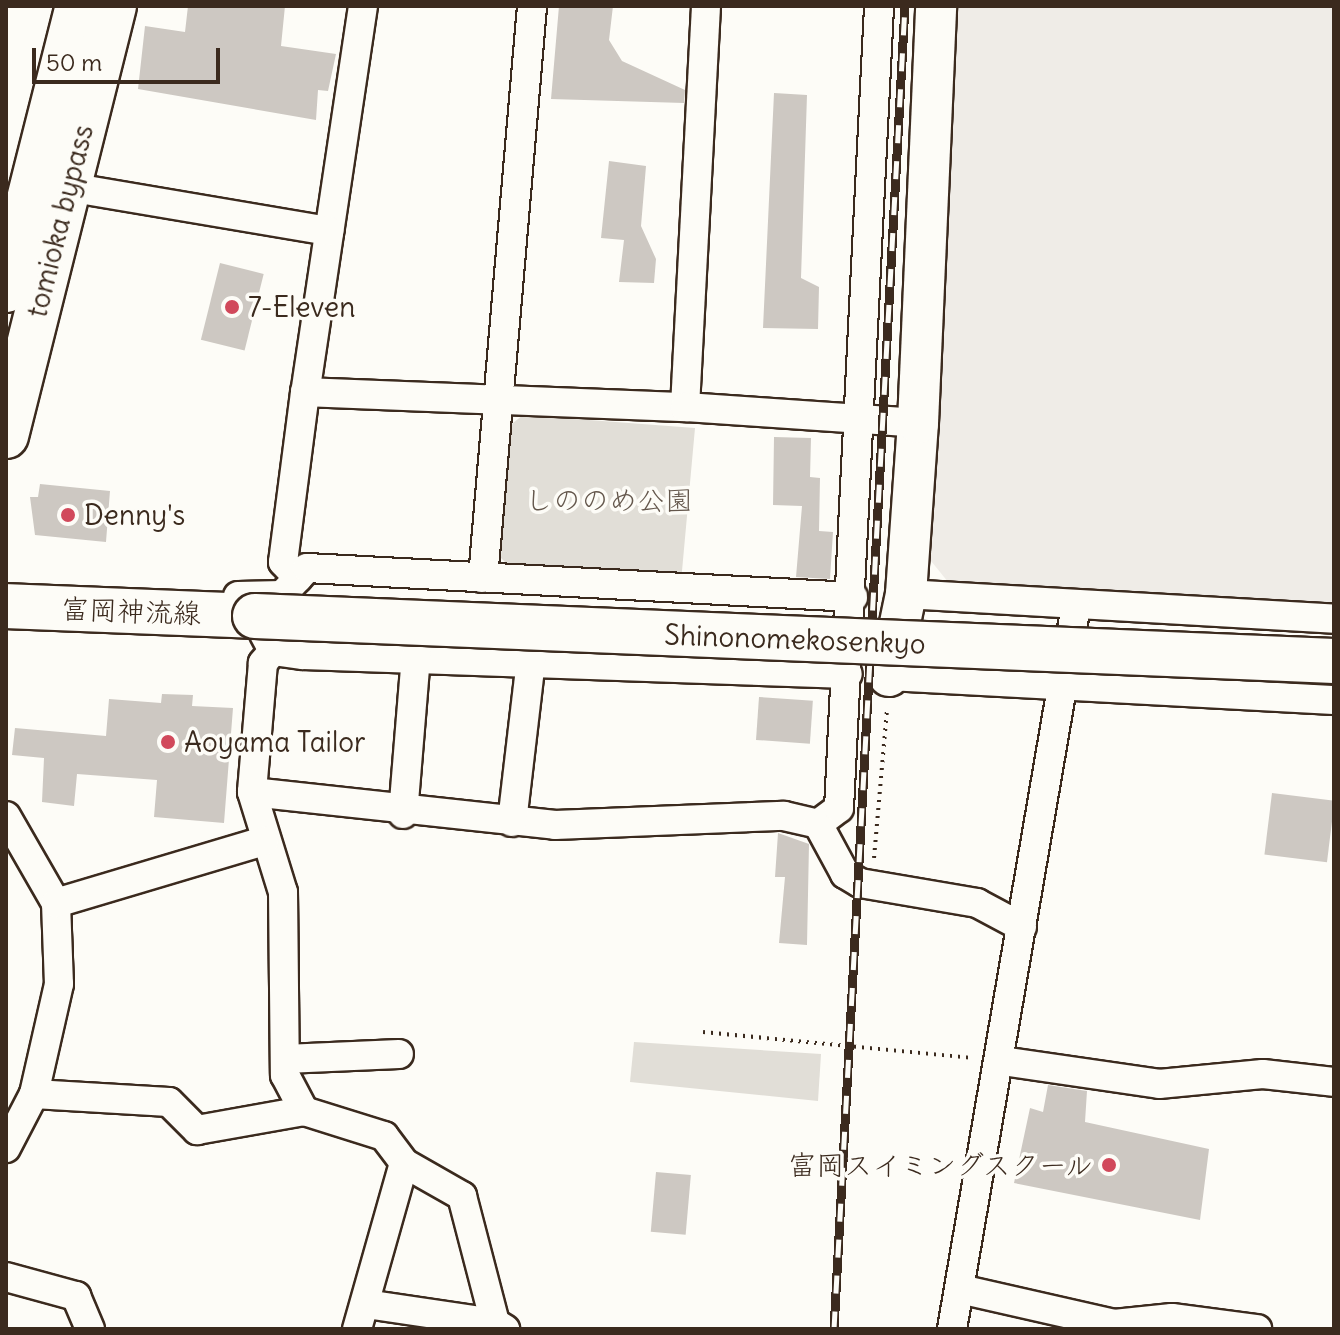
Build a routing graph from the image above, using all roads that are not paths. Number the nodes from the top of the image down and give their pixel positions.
1 (78, 6) edge
2 (114, 6) edge
3 (363, 6) edge
4 (532, 6) edge
5 (706, 6) edge
6 (879, 6) edge
7 (936, 6) edge
8 (68, 187) junction
9 (329, 231) junction
10 (6, 290) edge
11 (305, 392) junction
12 (499, 403) junction
13 (685, 407) junction
14 (856, 419) junction
15 (918, 423) junction
16 (6, 436) edge
17 (298, 578) junction
18 (483, 578) junction
19 (906, 594) junction
20 (853, 597) junction
21 (6, 606) edge
22 (1076, 606) junction
23 (184, 613) junction
24 (1334, 619) edge
25 (264, 634) junction
26 (416, 655) junction
27 (531, 660) junction
28 (1334, 661) edge
29 (848, 674) junction
30 (889, 676) joint
31 (1064, 686) junction
32 (1334, 700) edge
33 (252, 792) junction
34 (403, 814) junction
35 (6, 816) edge
36 (512, 822) junction
37 (818, 824) junction
38 (264, 841) junction
39 (56, 903) junction
40 (1022, 927) junction
41 (399, 1054) dead end
42 (285, 1059) junction
43 (1002, 1061) junction
44 (1334, 1082) edge
45 (34, 1094) junction
46 (304, 1111) junction
47 (6, 1148) edge
48 (404, 1163) junction
49 (6, 1277) edge
50 (960, 1289) junction
51 (361, 1317) edge
52 (500, 1326) edge
53 (1114, 1327) edge
54 (90, 1329) edge
55 (952, 1329) edge
56 (1257, 1329) edge

1 - 10 main road, tomioka bypass
2 - 8 main road, tomioka bypass
3 - 9 street
4 - 12 street
5 - 13 street
6 - 14 street
7 - 15 street
8 - 9 street
8 - 16 main road, tomioka bypass
9 - 11 street
11 - 12 street
11 - 17 street
12 - 13 street
12 - 18 street
13 - 14 street
14 - 15 street
14 - 20 street
15 - 19 street
17 - 18 street
17 - 23 street
18 - 20 street
19 - 22 street
19 - 30 street
20 - 29 street
21 - 23 main road, 富岡神流線
22 - 24 street
22 - 31 street
23 - 25 main road, 富岡神流線
25 - 26 street
25 - 28 main road, Shinonomekosenkyo, bridge
25 - 33 street
26 - 27 street
26 - 34 street
27 - 29 street
27 - 36 street
29 - 37 street
30 - 31 street
31 - 32 street
31 - 40 street
33 - 34 street
33 - 38 street
34 - 36 street
35 - 39 street
36 - 37 street
37 - 40 street
38 - 39 street
38 - 42 street
39 - 45 street
40 - 43 street
41 - 42 street
42 - 46 street
43 - 44 street
43 - 50 street
45 - 46 street
45 - 47 street
46 - 48 street
48 - 51 street
48 - 52 street
49 - 54 street
50 - 53 street
50 - 55 street
51 - 52 street
53 - 56 street

